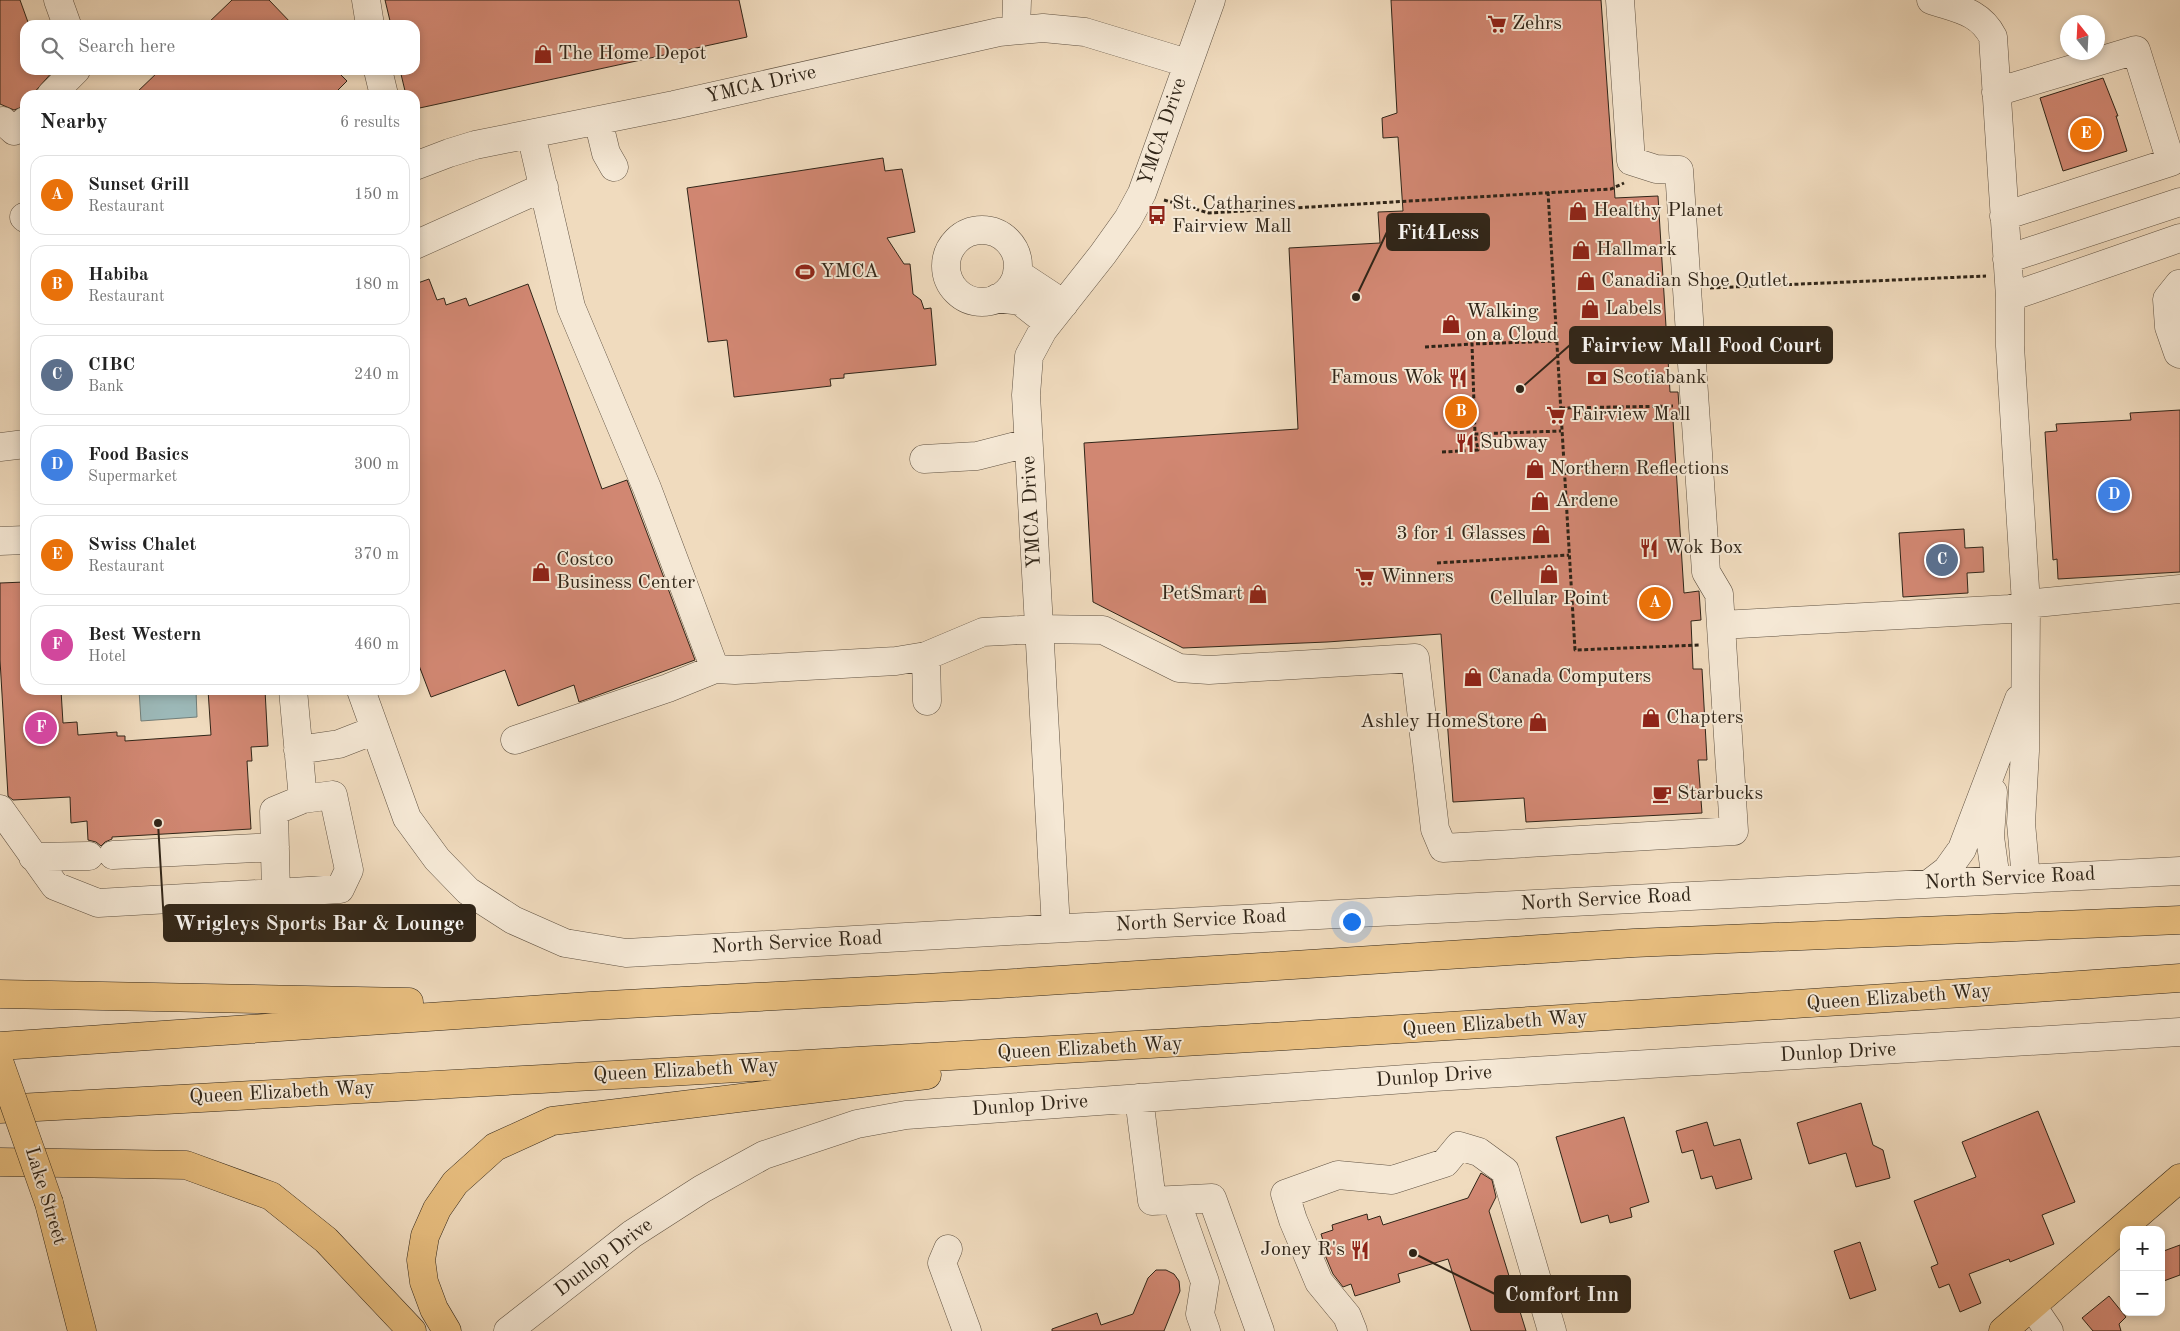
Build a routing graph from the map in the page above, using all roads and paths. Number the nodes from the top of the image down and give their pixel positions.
1 (58, 0) edge
2 (366, 0) edge
3 (1017, 0) edge
4 (1211, 0) edge
5 (1620, 0) edge
6 (1931, 0) edge
7 (65, 20) edge
8 (369, 20) edge
9 (1016, 30) junction
10 (1187, 63) junction
11 (71, 75) edge
12 (379, 75) edge
13 (56, 90) edge
14 (383, 90) edge
15 (1996, 92) junction
16 (598, 120) junction
17 (531, 134) junction
18 (420, 164) edge
19 (614, 167) dead end
20 (1656, 169) junction
21 (544, 187) junction
22 (1548, 192) junction
23 (1142, 193) junction
24 (2180, 202) edge
25 (2004, 216) junction
26 (2180, 238) edge
27 (420, 243) edge
28 (2007, 256) junction
29 (1017, 273) junction
30 (2179, 284) edge
31 (1687, 289) junction
32 (998, 298) junction
33 (2010, 298) junction
34 (1056, 314) junction
35 (1558, 341) junction
36 (1472, 344) junction
37 (1425, 347) dead end
38 (2180, 354) edge
39 (1695, 404) junction
40 (1561, 408) junction
41 (1561, 431) junction
42 (1476, 434) junction
43 (1028, 443) junction
44 (20, 445) edge
45 (0, 447) edge
46 (1442, 452) dead end
47 (924, 459) dead end
48 (20, 540) edge
49 (0, 541) edge
50 (1570, 555) junction
51 (1437, 562) dead end
52 (2180, 589) edge
53 (2026, 604) junction
54 (1039, 629) junction
55 (1722, 635) junction
56 (926, 656) junction
57 (715, 669) junction
58 (2027, 676) junction
59 (293, 695) edge
60 (363, 695) edge
61 (927, 701) dead end
62 (375, 730) junction
63 (515, 740) dead end
64 (298, 750) junction
65 (1995, 763) junction
66 (303, 799) junction
67 (0, 809) edge
68 (275, 847) junction
69 (33, 857) junction
70 (2180, 871) edge
71 (2026, 878) junction
72 (1996, 880) junction
73 (1930, 884) junction
74 (276, 893) junction
75 (2180, 920) edge
76 (1056, 928) junction
77 (2180, 978) edge
78 (0, 994) edge
79 (590, 1006) junction
80 (2180, 1032) edge
81 (1186, 1043) junction
82 (0, 1046) edge
83 (0, 1064) edge
84 (1139, 1098) junction
85 (0, 1108) edge
86 (0, 1162) edge
87 (2180, 1178) edge
88 (702, 1189) junction
89 (1176, 1200) junction
90 (948, 1249) dead end
91 (365, 1280) junction
92 (2032, 1306) junction
93 (82, 1331) edge
94 (397, 1331) edge
95 (412, 1331) edge
96 (447, 1331) edge
97 (508, 1331) edge
98 (534, 1331) edge
99 (967, 1331) edge
100 (1206, 1331) edge
101 (1260, 1331) edge
102 (1353, 1331) edge
103 (1552, 1331) edge
104 (2003, 1331) edge
105 (2049, 1331) edge

1 - 7 street
2 - 8 street
3 - 9 street
4 - 10 street
5 - 20 street
6 - 15 street
9 - 10 street, YMCA Drive
9 - 16 street, YMCA Drive
10 - 23 street, YMCA Drive
11 - 13 street
12 - 14 street
15 - 25 street
15 - 25 street
16 - 17 street, YMCA Drive
16 - 19 street
17 - 18 street, YMCA Drive
17 - 21 street
20 - 22 path
20 - 31 street
21 - 27 street
21 - 57 street
22 - 23 path
22 - 35 path
23 - 34 street, YMCA Drive
24 - 28 street
25 - 28 street
26 - 33 street
28 - 31 path
28 - 33 street
29 - 32 street
29 - 32 street
29 - 34 street
30 - 38 street
31 - 39 street
32 - 34 street
33 - 53 street
34 - 43 street, YMCA Drive
35 - 36 path
35 - 40 path
36 - 37 path
36 - 42 path
39 - 40 path
39 - 55 street
40 - 41 path
41 - 42 path
41 - 50 path
42 - 46 path
43 - 47 street
43 - 54 street, YMCA Drive
44 - 45 street
48 - 49 street
50 - 51 path
50 - 55 path
52 - 53 street
53 - 55 street
53 - 58 street
54 - 55 street
54 - 56 street
54 - 76 street, YMCA Drive
56 - 57 street
56 - 61 street
57 - 63 street
58 - 65 street
58 - 71 street
59 - 64 street
60 - 62 street, North Service Road
62 - 64 street
62 - 76 street, North Service Road
64 - 66 street
65 - 72 street
65 - 73 street
66 - 68 street
66 - 74 street
67 - 69 street
68 - 69 street
68 - 74 street
69 - 74 street
70 - 71 street, North Service Road
71 - 72 street, North Service Road
72 - 73 street, North Service Road
73 - 76 street, North Service Road
75 - 79 main road
77 - 81 main road, Queen Elizabeth Way
78 - 79 main road
79 - 82 main road
80 - 84 street, Dunlop Drive
81 - 85 main road, Queen Elizabeth Way
81 - 96 main road
83 - 93 main road, Lake Street, bridge
84 - 88 street, Dunlop Drive
84 - 89 street
86 - 91 main road
87 - 92 main road
88 - 97 street, Dunlop Drive
88 - 98 street, Dunlop Drive
89 - 100 street
89 - 101 street
90 - 99 street
91 - 94 main road
91 - 95 main road
92 - 104 main road
92 - 105 street
102 - 103 street

